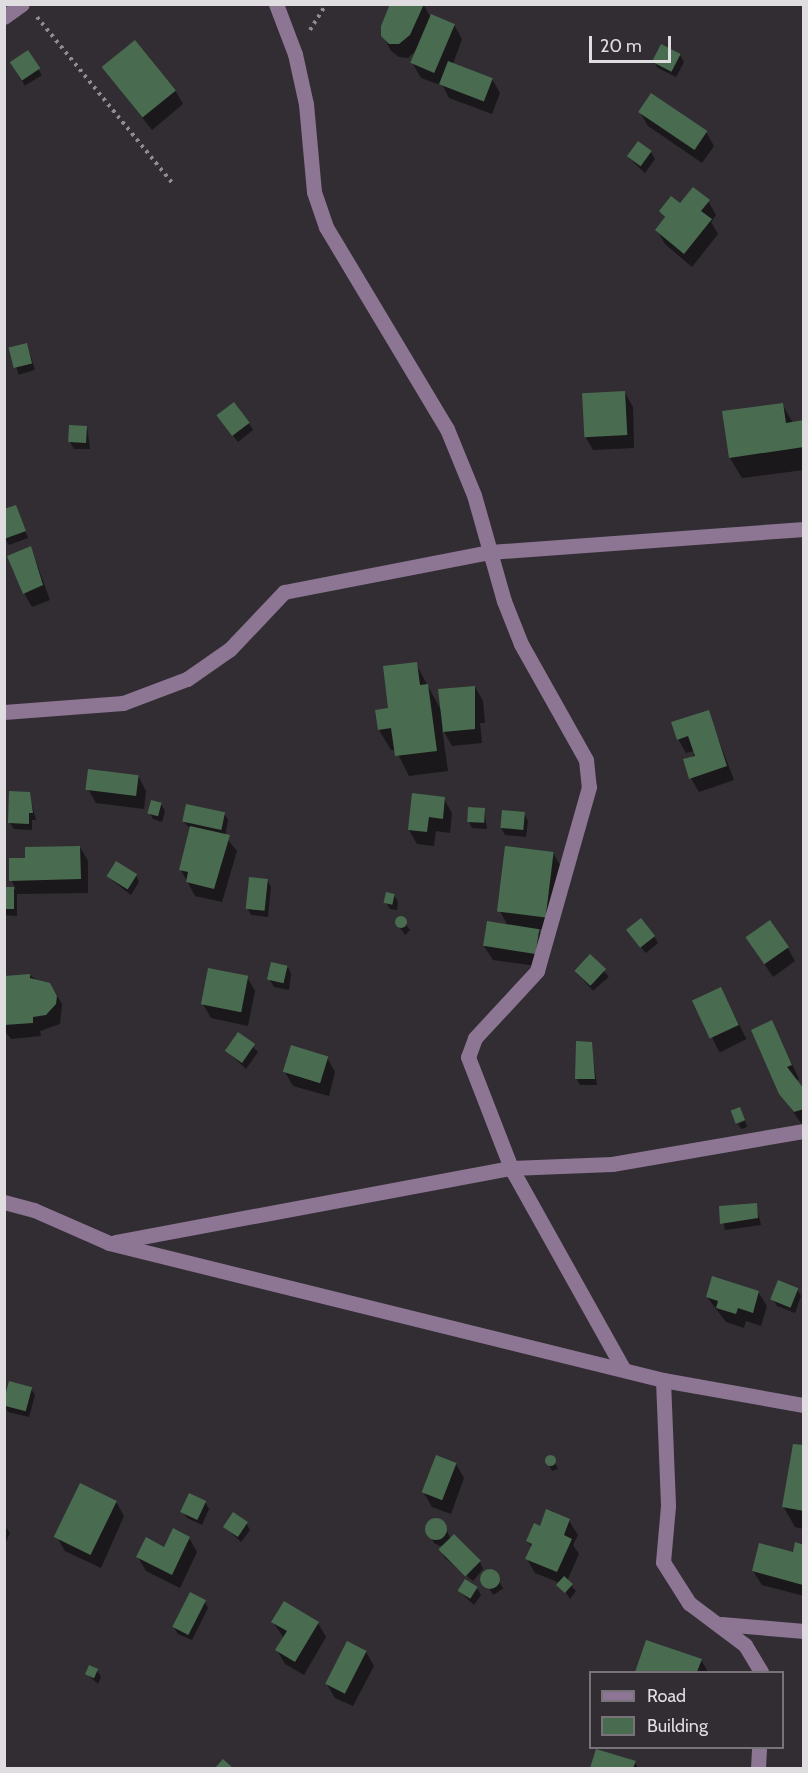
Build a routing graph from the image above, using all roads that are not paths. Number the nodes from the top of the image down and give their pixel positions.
1 (22, 4) edge
2 (276, 4) edge
3 (4, 17) edge
4 (804, 529) edge
5 (490, 552) junction
6 (4, 712) edge
7 (804, 1131) edge
8 (511, 1168) junction
9 (4, 1202) edge
10 (109, 1243) junction
11 (624, 1371) junction
12 (663, 1380) junction
13 (804, 1405) edge
14 (721, 1624) junction
15 (804, 1631) edge
16 (760, 1671) edge
17 (759, 1749) edge
18 (758, 1768) edge

1 - 3 street
2 - 5 street
4 - 5 street
5 - 6 street
5 - 8 street
7 - 8 street
8 - 10 street
8 - 11 street
9 - 10 street
10 - 11 street
11 - 12 street
12 - 13 street
12 - 14 street
14 - 15 street
14 - 16 street
17 - 18 street

